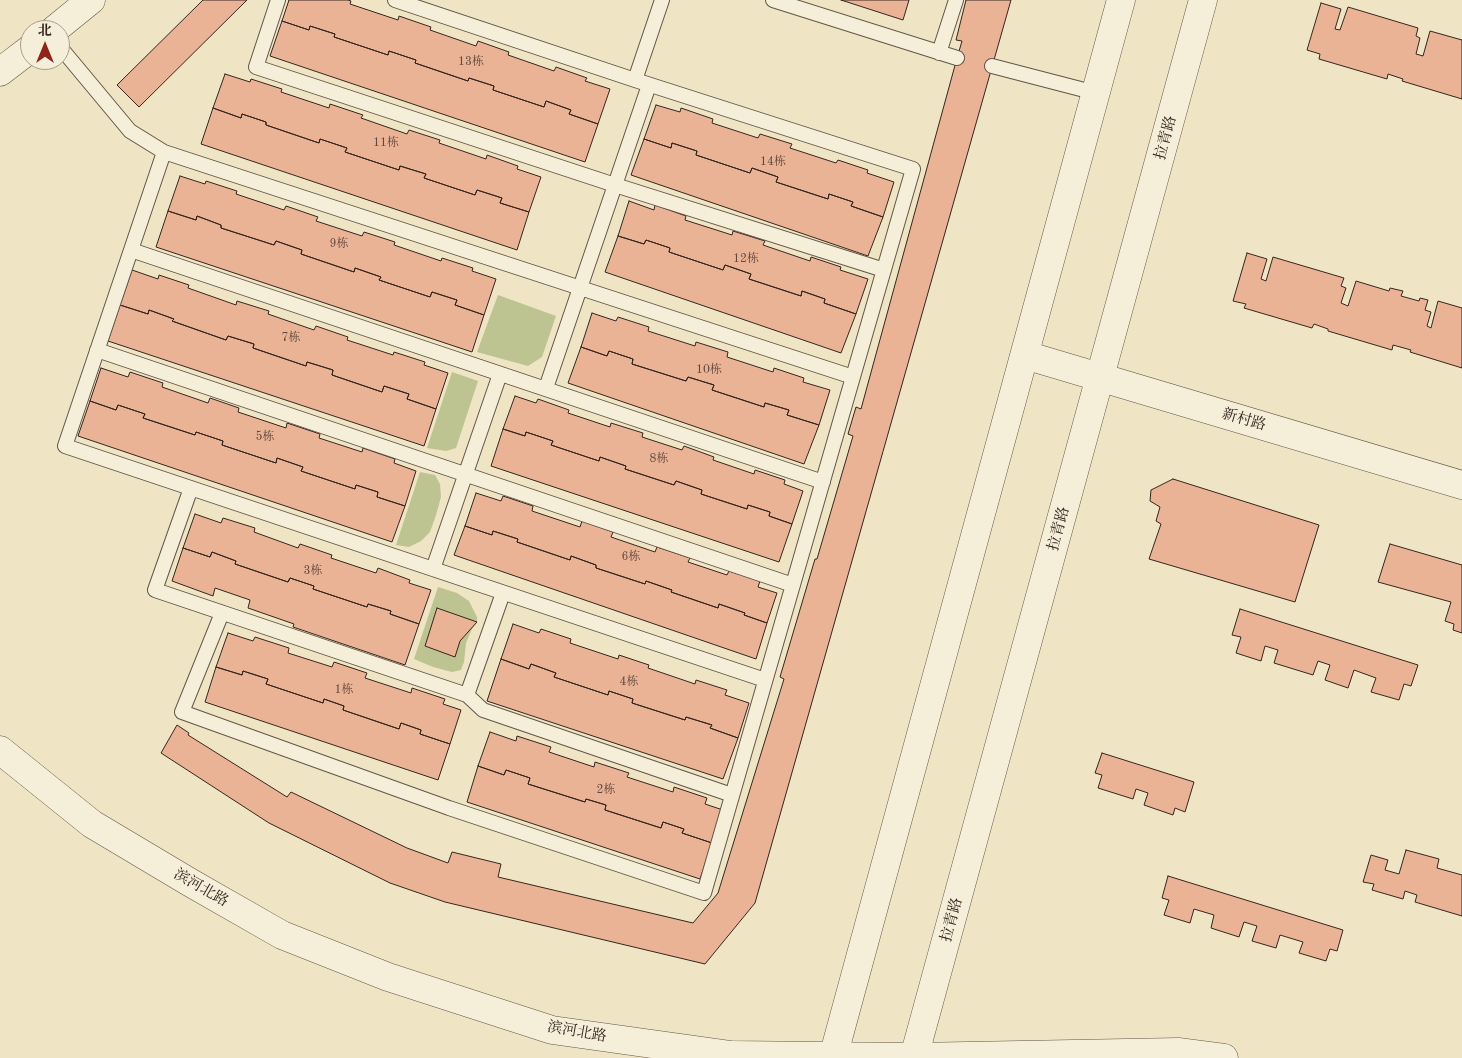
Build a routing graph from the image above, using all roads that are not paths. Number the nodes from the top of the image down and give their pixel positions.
1 (91, 0) edge
2 (278, 0) edge
3 (394, 0) edge
4 (662, 0) edge
5 (773, 0) edge
6 (956, 0) edge
7 (1122, 0) edge
8 (1203, 0) edge
9 (66, 20) edge
10 (939, 53) junction
11 (20, 57) edge
12 (957, 58) dead end
13 (70, 59) edge
14 (992, 66) dead end
15 (0, 72) edge
16 (635, 80) junction
17 (649, 85) junction
18 (1096, 93) junction
19 (164, 152) junction
20 (615, 185) junction
21 (131, 250) junction
22 (884, 270) junction
23 (581, 287) junction
24 (97, 350) junction
25 (1025, 355) junction
26 (500, 374) junction
27 (853, 376) junction
28 (1101, 378) junction
29 (546, 388) junction
30 (466, 476) junction
31 (823, 482) junction
32 (1462, 485) edge
33 (191, 488) junction
34 (433, 569) junction
35 (793, 585) junction
36 (503, 592) junction
37 (222, 613) junction
38 (765, 680) junction
39 (467, 695) junction
40 (0, 750) edge
41 (732, 795) junction
42 (833, 1057) junction
43 (914, 1058) edge
44 (1224, 1058) edge

1 - 9 street
2 - 20 lane
3 - 16 lane
4 - 16 lane
5 - 10 lane
6 - 10 lane
7 - 18 street
8 - 28 street, 拉青路
10 - 12 lane
11 - 15 street
13 - 19 lane
14 - 18 lane
16 - 17 lane
17 - 20 lane
17 - 22 lane
18 - 25 street
19 - 21 lane
19 - 23 lane
20 - 22 lane
20 - 23 lane
21 - 24 lane
21 - 26 lane
22 - 27 lane
23 - 27 lane
23 - 29 lane
24 - 30 lane
24 - 33 lane
25 - 28 street, 新村路
25 - 42 street
26 - 29 lane
26 - 30 lane
27 - 31 lane
28 - 32 street, 新村路
28 - 43 street, 拉青路
29 - 31 lane
30 - 34 lane
30 - 35 lane
31 - 35 lane
33 - 34 lane
33 - 37 lane
34 - 36 lane
35 - 38 lane
36 - 38 lane
36 - 39 lane
37 - 39 lane
37 - 41 lane
38 - 41 lane
39 - 41 lane
40 - 42 street, 滨河北路
42 - 43 street, 滨河北路
43 - 44 street, 滨河北路

